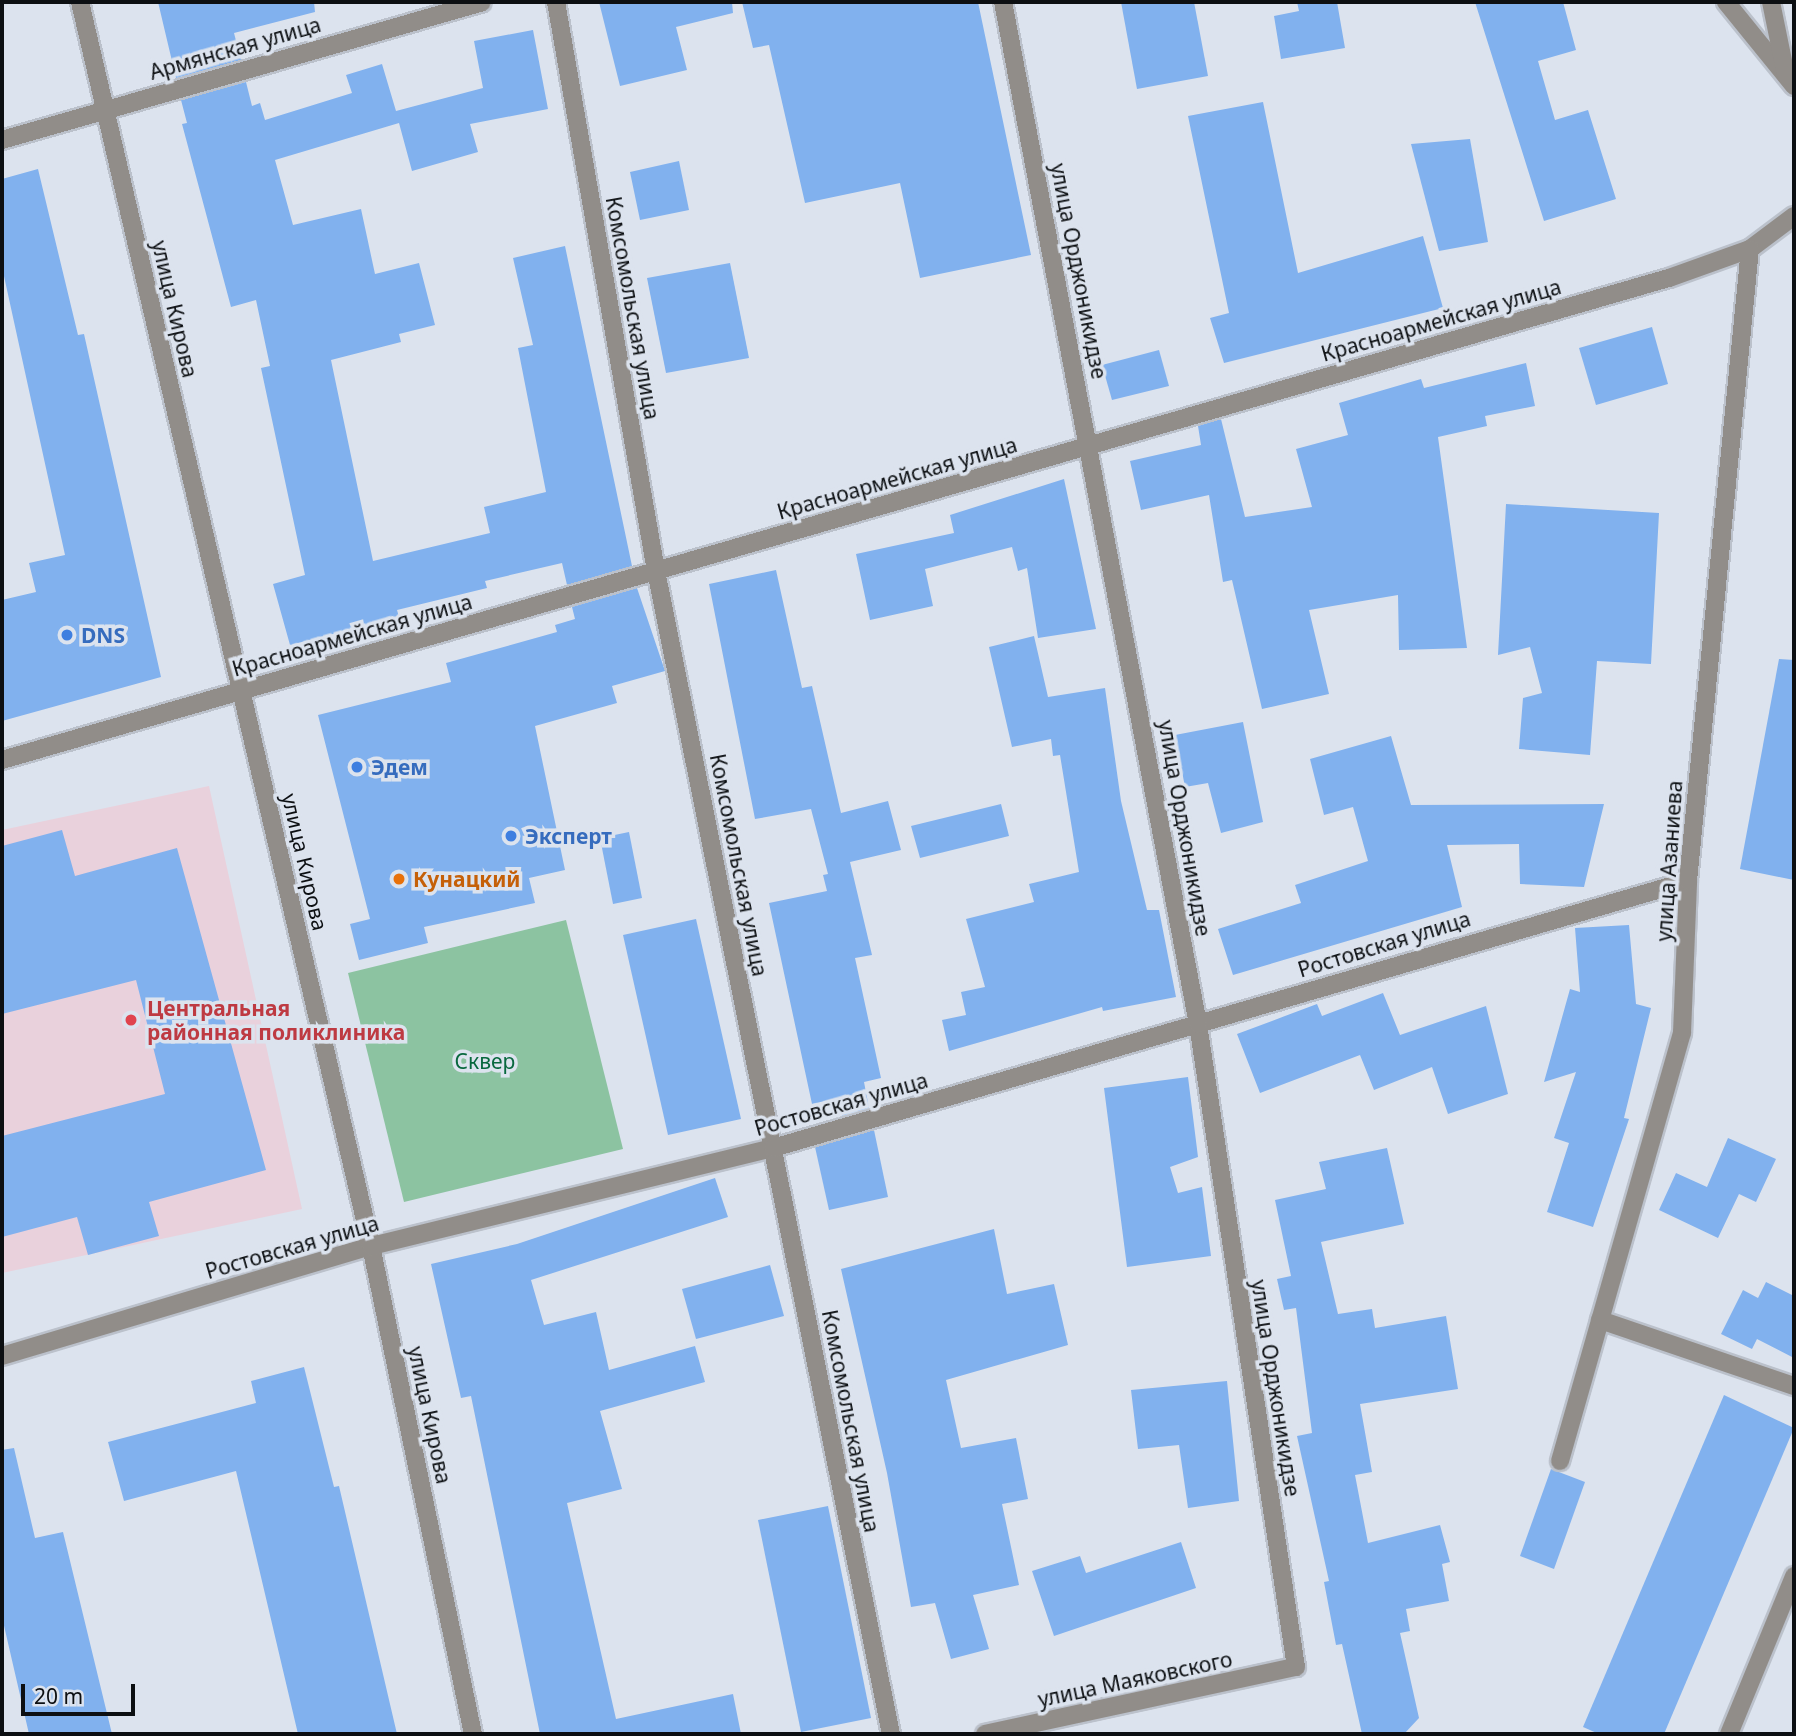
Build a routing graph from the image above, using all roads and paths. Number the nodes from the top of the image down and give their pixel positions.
1 (80, 2) edge
2 (482, 2) edge
3 (556, 2) edge
4 (1003, 2) edge
5 (1726, 2) edge
6 (1771, 2) edge
7 (1790, 82) edge
8 (105, 108) junction
9 (2, 140) edge
10 (1794, 216) edge
11 (1750, 249) junction
12 (1091, 445) junction
13 (656, 571) junction
14 (241, 691) junction
15 (2, 760) edge
16 (1688, 881) junction
17 (1198, 1024) junction
18 (773, 1148) junction
19 (371, 1246) junction
20 (1600, 1320) junction
21 (2, 1356) edge
22 (1794, 1386) edge
23 (1560, 1461) dead end
24 (1794, 1576) edge
25 (1296, 1667) joint
26 (473, 1734) edge
27 (891, 1734) edge
28 (985, 1734) edge
29 (1730, 1734) edge

1 - 8 street, улица Кирова
2 - 8 street, Армянская улица
3 - 13 street, Комсомольская улица
4 - 12 street, улица Орджоникидзе
5 - 7 street
6 - 7 street
8 - 9 street, Армянская улица
8 - 14 street, улица Кирова
10 - 11 street, Красноармейская улица
11 - 12 street, Красноармейская улица
11 - 16 street, улица Азаниева
12 - 13 street, Красноармейская улица
12 - 17 street, улица Орджоникидзе
13 - 14 street, Красноармейская улица
13 - 18 street, Комсомольская улица
14 - 15 street, Красноармейская улица
14 - 19 street, улица Кирова
16 - 17 street, Ростовская улица
16 - 20 street, улица Азаниева
17 - 18 street, Ростовская улица
17 - 25 street, улица Орджоникидзе
18 - 19 street, Ростовская улица
18 - 27 street, Комсомольская улица
19 - 21 street, Ростовская улица
19 - 26 street, улица Кирова
20 - 22 street
20 - 23 street, улица Азаниева
24 - 29 street
25 - 28 street, улица Маяковского

